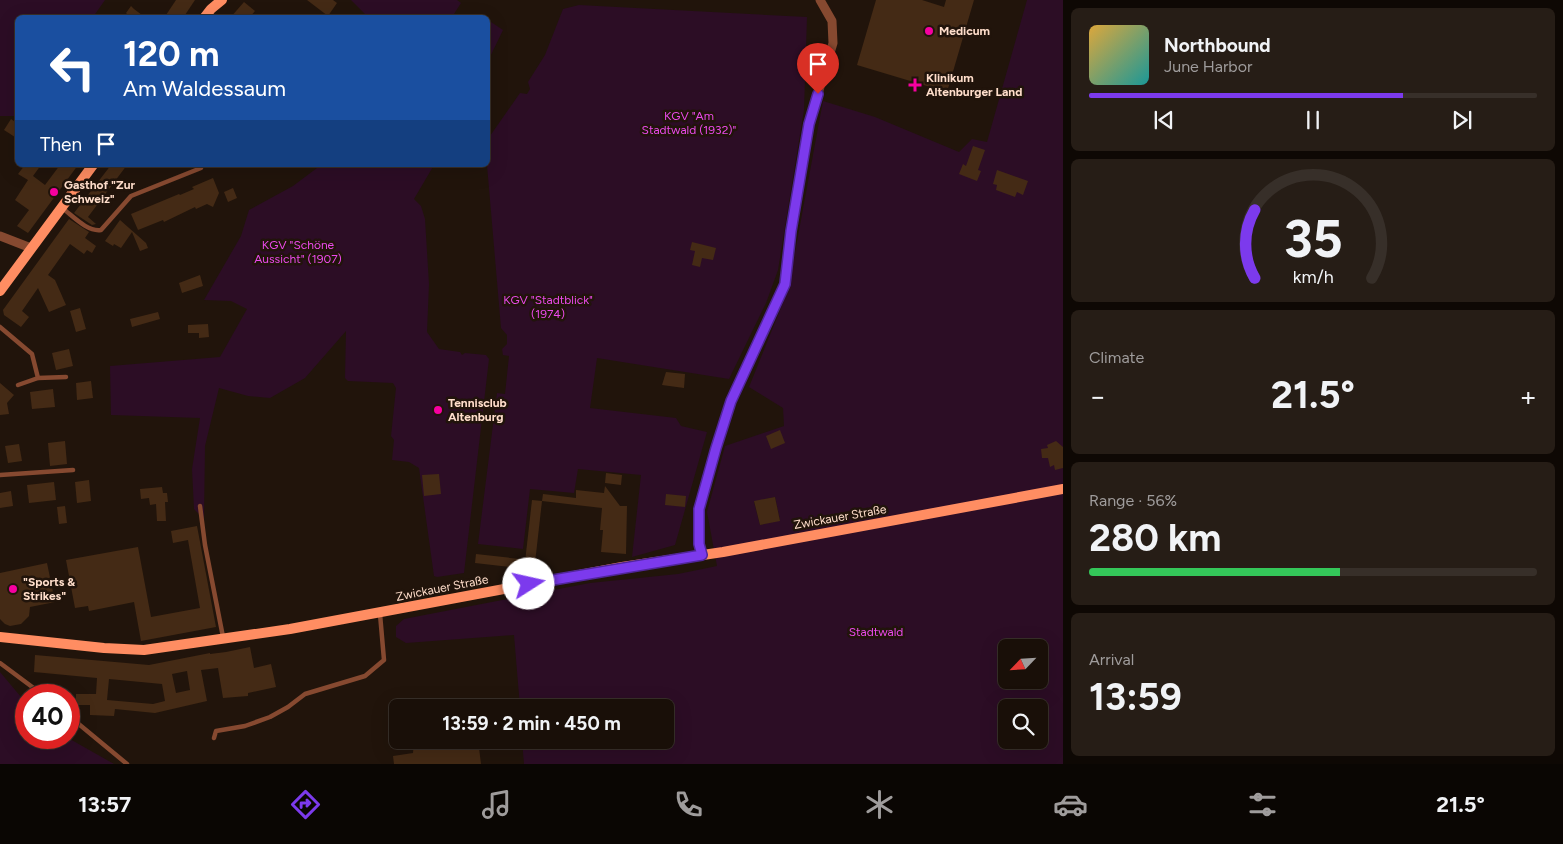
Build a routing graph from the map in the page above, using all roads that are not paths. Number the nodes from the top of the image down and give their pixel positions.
1 (222, 0) edge
2 (820, 0) edge
3 (211, 4) edge
4 (91, 167) edge
5 (201, 168) dead end
6 (61, 207) junction
7 (0, 236) edge
8 (31, 248) junction
9 (0, 291) edge
10 (0, 327) edge
11 (66, 377) dead end
12 (38, 378) junction
13 (18, 385) dead end
14 (74, 470) dead end
15 (0, 475) edge
16 (1063, 489) edge
17 (200, 506) dead end
18 (702, 555) junction
19 (380, 612) junction
20 (0, 636) edge
21 (223, 637) junction
22 (0, 663) edge
23 (28, 684) edge
24 (80, 725) edge
25 (214, 738) dead end
26 (127, 764) edge

1 - 3 street
2 - 18 street
4 - 6 street
5 - 6 lane
6 - 8 street
7 - 8 street
8 - 9 street
10 - 12 lane
11 - 12 lane
12 - 13 lane
14 - 15 lane
16 - 18 street, Zwickauer Straße
17 - 21 lane
18 - 19 street, Zwickauer Straße
19 - 21 street, Zwickauer Straße
19 - 25 lane
20 - 21 street, Zwickauer Straße
22 - 23 lane
24 - 26 lane

